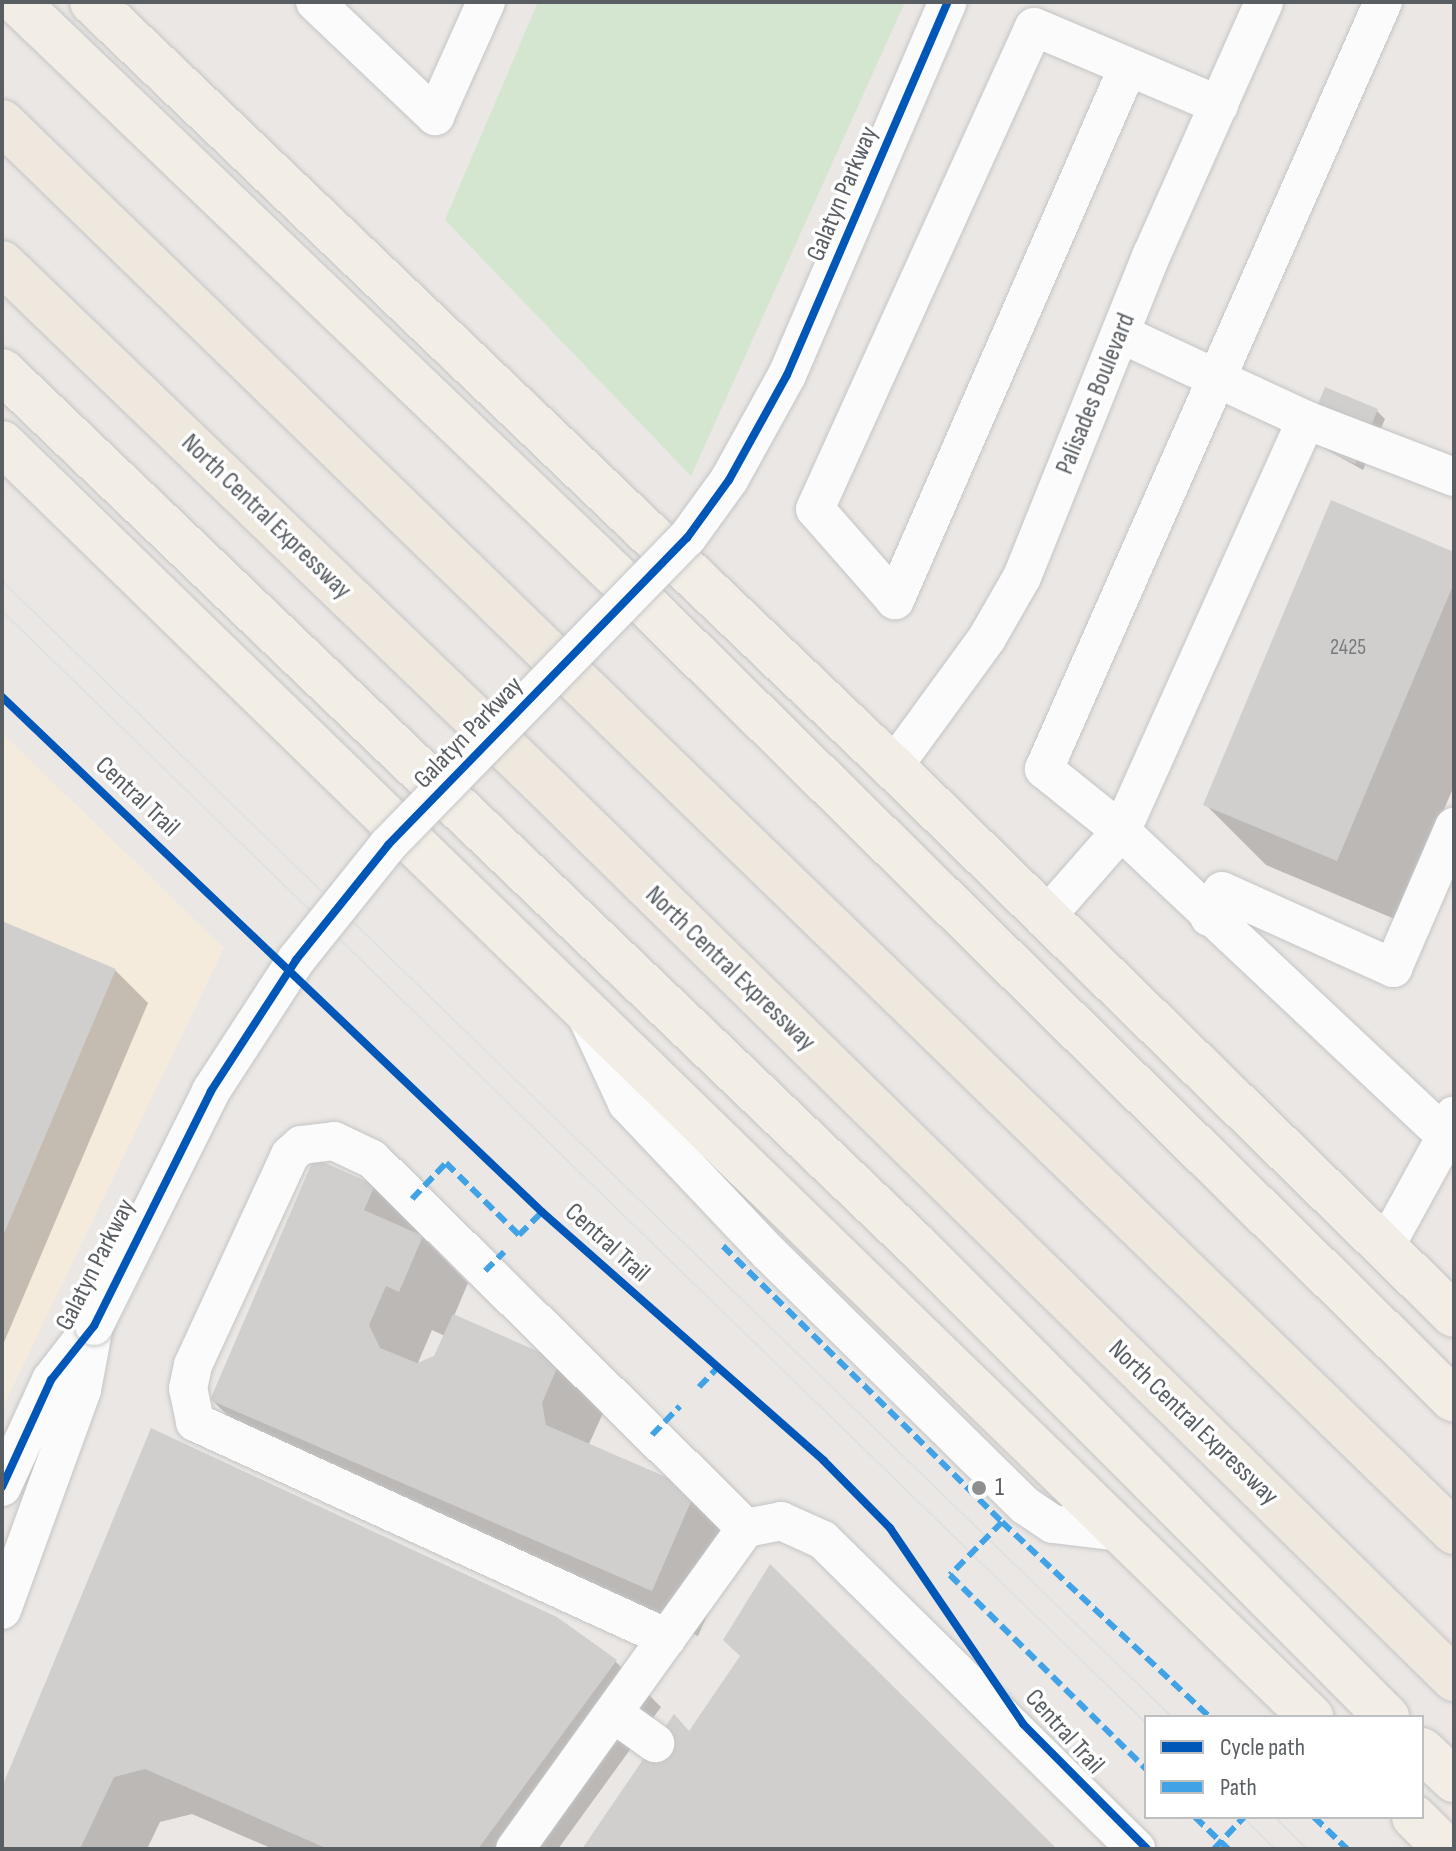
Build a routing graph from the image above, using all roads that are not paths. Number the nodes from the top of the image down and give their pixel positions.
1 (17, 2) edge
2 (92, 2) edge
3 (315, 2) edge
4 (486, 2) edge
5 (948, 2) edge
6 (1264, 2) edge
7 (1383, 2) edge
8 (1128, 67) junction
9 (1219, 105) junction
10 (2, 122) edge
11 (2, 263) edge
12 (1121, 334) junction
13 (2, 371) edge
14 (1220, 382) junction
15 (1306, 420) junction
16 (2, 443) edge
17 (1454, 477) edge
18 (634, 593) junction
19 (893, 767) junction
20 (442, 788) junction
21 (1454, 827) edge
22 (1121, 831) junction
23 (1209, 917) junction
24 (1044, 919) junction
25 (1450, 1126) edge
26 (1385, 1247) junction
27 (1454, 1315) edge
28 (94, 1326) junction
29 (1454, 1400) edge
30 (2, 1487) edge
31 (746, 1528) junction
32 (1454, 1532) edge
33 (2, 1610) edge
34 (667, 1638) junction
35 (1454, 1679) edge
36 (613, 1713) junction
37 (1309, 1715) edge
38 (1385, 1715) edge
39 (655, 1743) dead end
40 (1424, 1752) edge
41 (1454, 1780) edge
42 (1416, 1819) edge
43 (515, 1849) edge
44 (1136, 1849) edge
45 (1446, 1849) edge

1 - 18 main road
2 - 19 main road
3 - 4 street
5 - 18 street, Galatyn Parkway, bridge
6 - 9 street, Palisades Boulevard
7 - 14 street
8 - 8 street
8 - 9 street
9 - 12 street, Palisades Boulevard
10 - 32 highway
11 - 35 highway, North Central Expressway
12 - 14 street
12 - 19 street, Palisades Boulevard
13 - 20 main road
14 - 15 street
14 - 22 street
15 - 17 street
15 - 22 street
16 - 37 main road
18 - 20 street, Galatyn Parkway, bridge
18 - 29 main road
19 - 24 main road
20 - 28 street, Galatyn Parkway, bridge
20 - 38 main road
21 - 23 street
22 - 23 street
22 - 24 street
23 - 25 street
24 - 26 main road
25 - 26 street
26 - 27 main road
28 - 30 street, Galatyn Parkway
28 - 33 street, Galatyn Parkway
31 - 34 street
31 - 34 street
31 - 44 street
34 - 36 street
36 - 39 street
36 - 43 street
40 - 41 main road
42 - 45 main road

